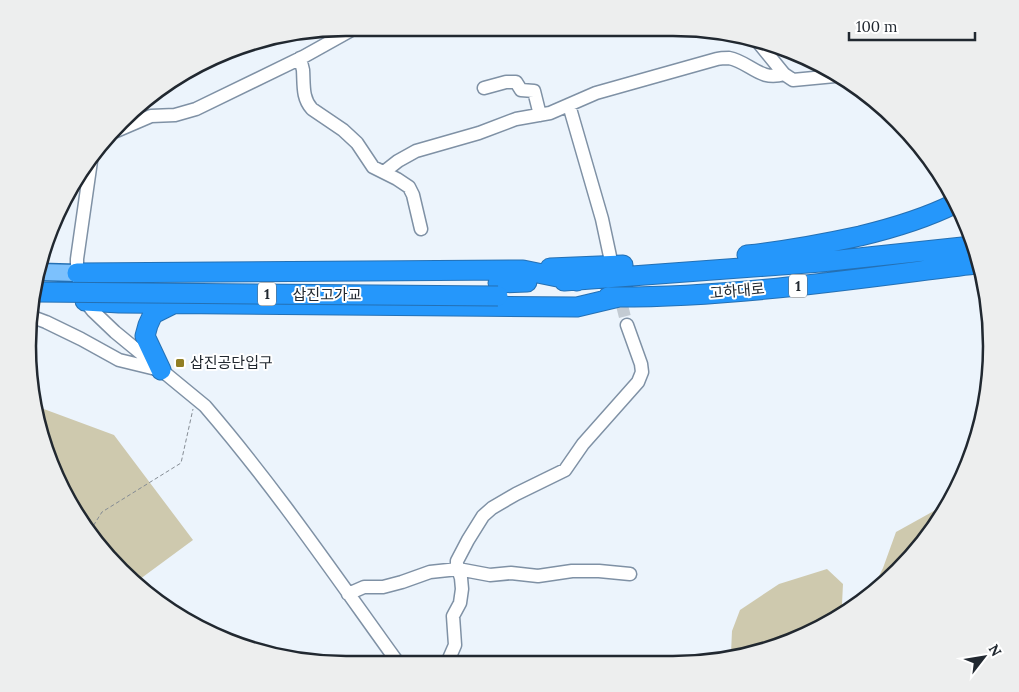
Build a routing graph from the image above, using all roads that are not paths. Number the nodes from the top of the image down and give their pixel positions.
1 (340, 36) edge
2 (765, 51) edge
3 (300, 58) junction
4 (784, 74) junction
5 (826, 77) edge
6 (484, 88) dead end
7 (569, 105) junction
8 (540, 115) junction
9 (128, 126) edge
10 (89, 172) edge
11 (384, 172) junction
12 (949, 206) edge
13 (420, 229) dead end
14 (966, 247) edge
15 (611, 261) tunnel mouth
16 (972, 264) edge
17 (523, 270) junction
18 (45, 272) edge
19 (77, 273) junction
20 (43, 281) edge
21 (577, 281) junction
22 (498, 290) junction
23 (41, 292) edge
24 (619, 297) junction
25 (40, 300) edge
26 (85, 301) junction
27 (174, 303) junction
28 (38, 319) edge
29 (627, 326) tunnel mouth
30 (161, 370) junction
31 (458, 569) junction
32 (630, 574) dead end
33 (348, 594) junction
34 (393, 656) edge
35 (450, 656) edge

1 - 3 street
2 - 4 street
3 - 9 street
3 - 11 street
4 - 5 street
4 - 7 street
6 - 8 street
7 - 8 street
7 - 15 street
8 - 11 street
10 - 19 street
11 - 13 street
12 - 17 highway
14 - 21 highway, 고하대로 / 1
16 - 24 highway, 고하대로 / 1
17 - 19 highway
17 - 21 highway
18 - 19 main road
19 - 26 street
20 - 22 highway, 삽진고가교 / 1
21 - 22 highway, 고하대로 / 1
22 - 23 highway, 삽진고가교 / 1, bridge
22 - 24 highway, 고하대로 / 1
24 - 27 highway
25 - 26 main road
26 - 27 highway
26 - 30 street
27 - 30 highway
28 - 30 street
29 - 31 street
30 - 33 street
31 - 32 street
31 - 33 street
31 - 35 street
33 - 34 street

